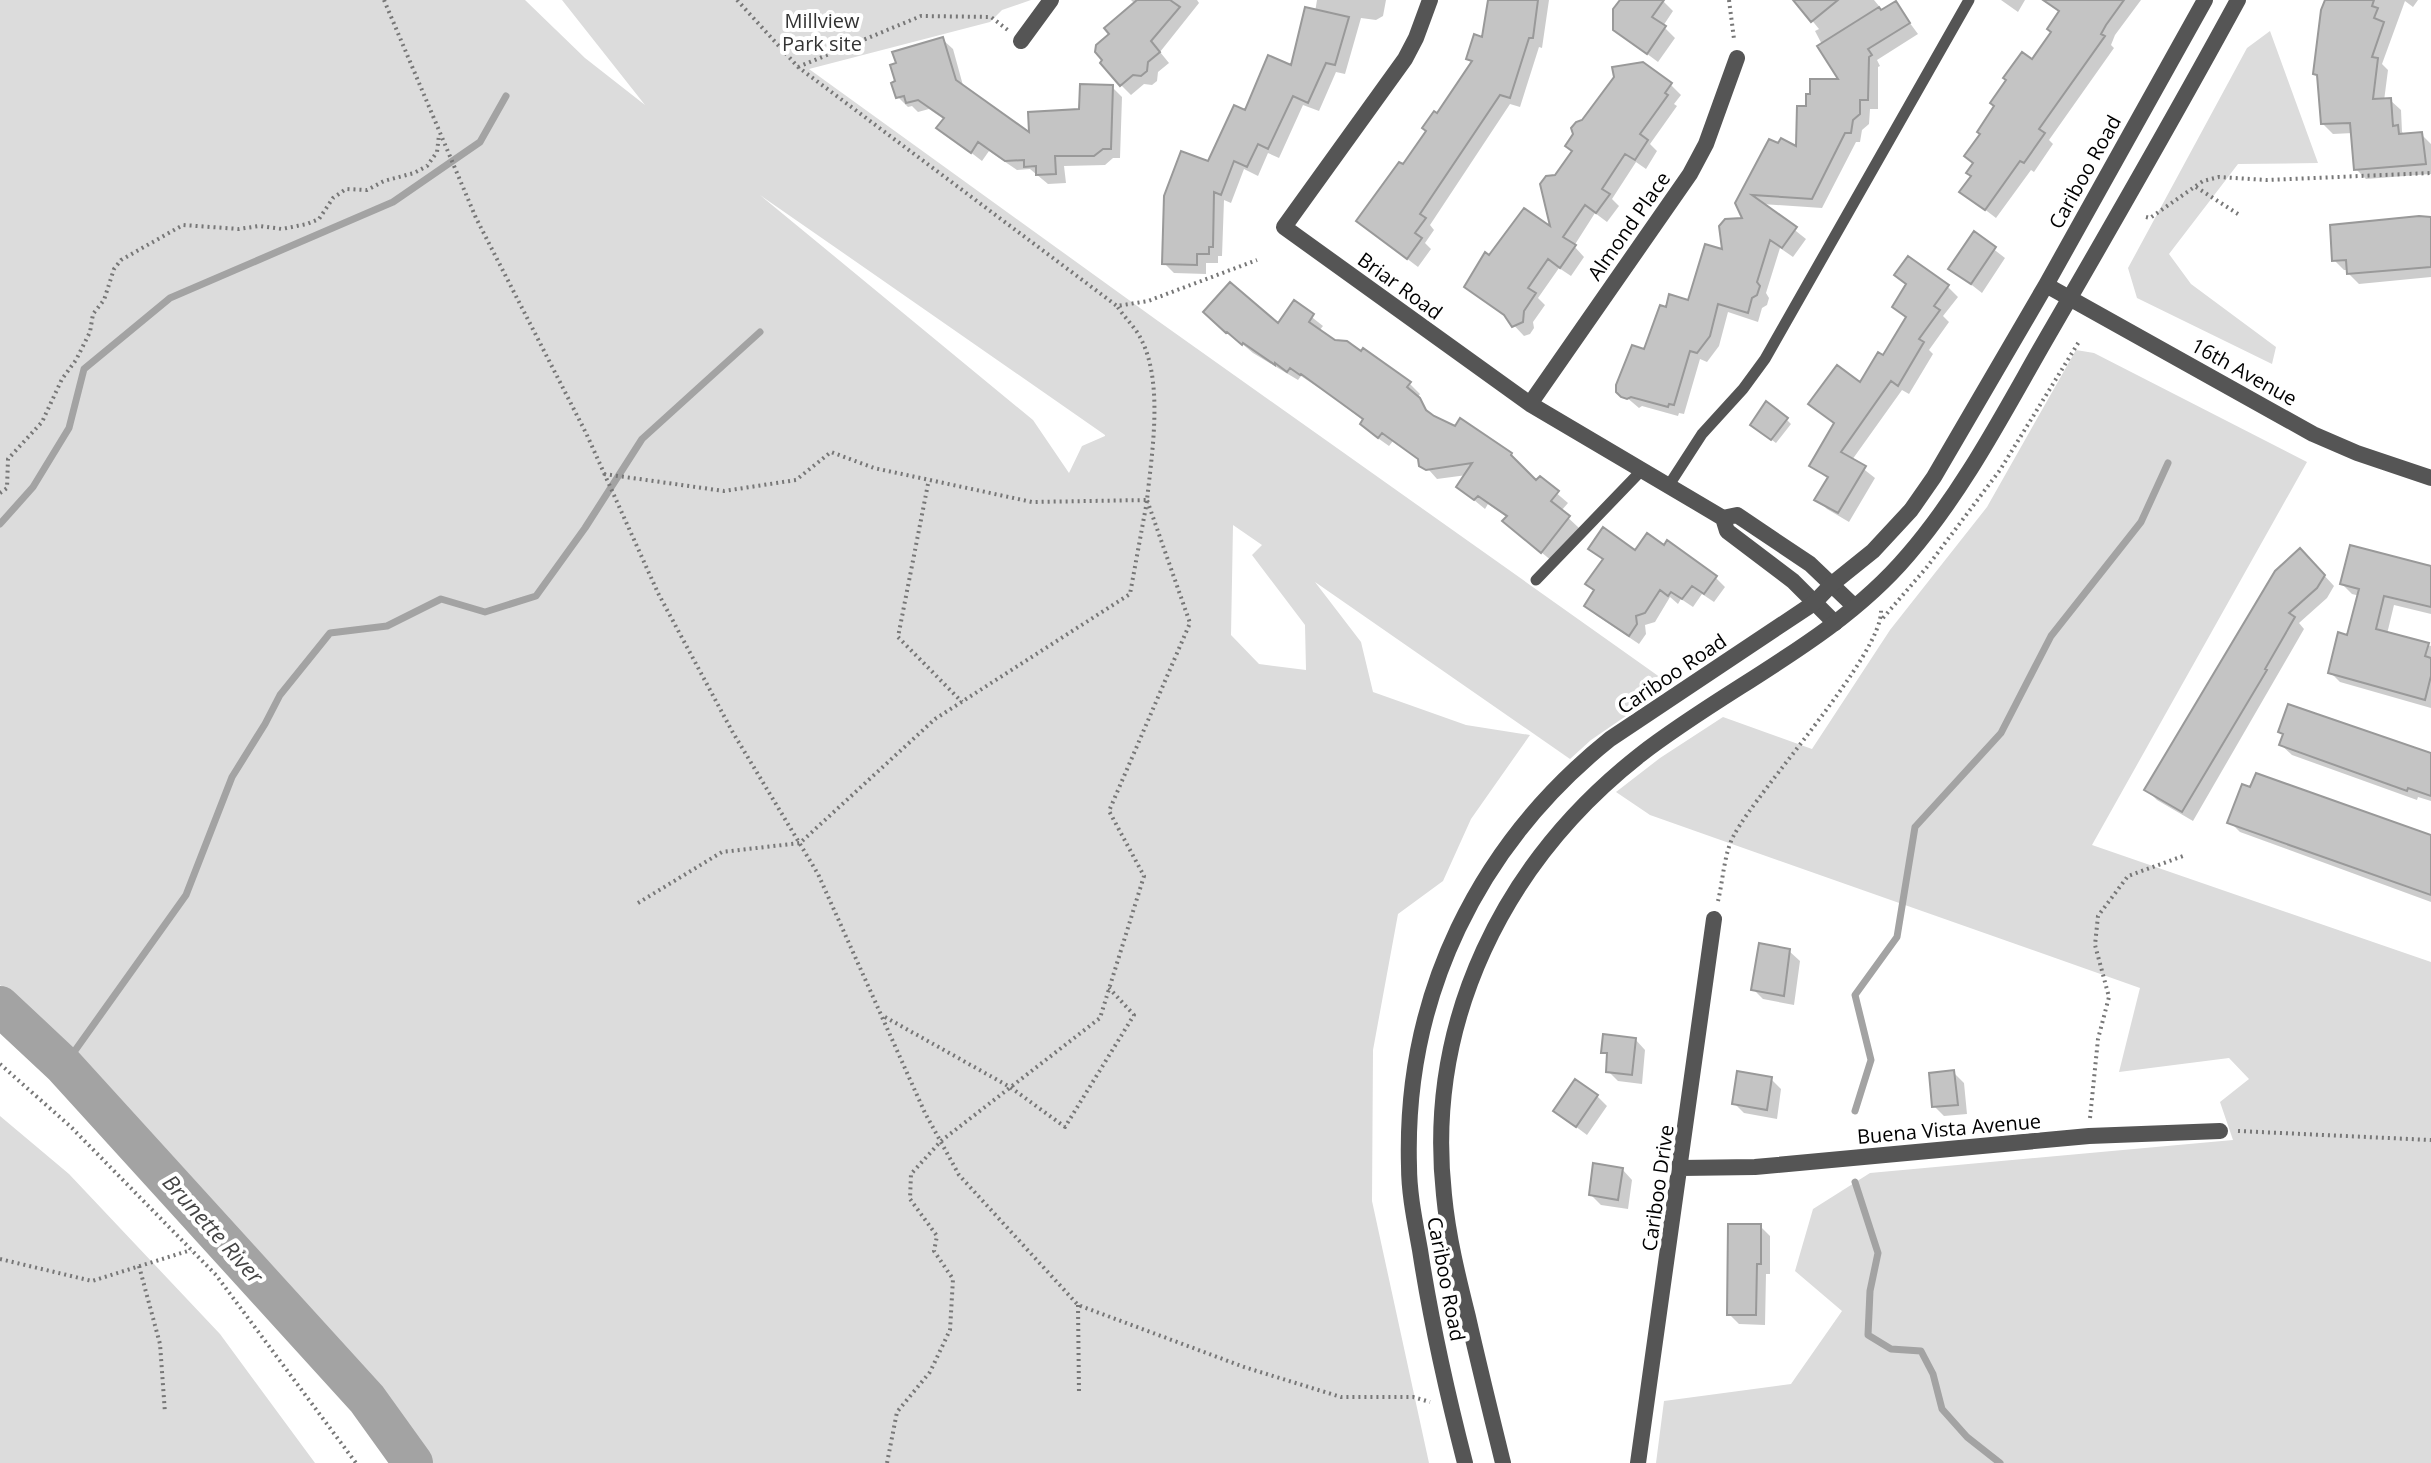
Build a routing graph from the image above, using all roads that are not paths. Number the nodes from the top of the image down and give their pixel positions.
1 (1051, 0) edge
2 (1430, 0) edge
3 (1969, 0) edge
4 (2205, 0) edge
5 (2238, 0) edge
6 (1021, 41) dead end
7 (1737, 58) road end
8 (2046, 285) junction
9 (2070, 297) junction
10 (1530, 404) junction
11 (1641, 471) junction
12 (2431, 478) edge
13 (1669, 485) junction
14 (1723, 518) junction
15 (1536, 580) dead end
16 (1832, 584) junction
17 (1814, 603) junction
18 (1854, 606) junction
19 (1835, 623) junction
20 (1714, 919) road end
21 (2220, 1131) road end
22 (1681, 1168) junction
23 (1465, 1463) edge
24 (1503, 1463) edge
25 (1638, 1463) edge

1 - 6 street
2 - 10 street, Briar Road
3 - 13 lane
4 - 8 street, Cariboo Road
5 - 9 street, Cariboo Road
7 - 10 street, Almond Place
8 - 9 street, 16th Avenue
8 - 16 street, Cariboo Road
9 - 12 street, 16th Avenue
9 - 18 street, Cariboo Road
10 - 11 street, Briar Road
11 - 13 street, Briar Road
11 - 15 lane
13 - 14 street, Briar Road
14 - 16 street, Briar Road
14 - 17 street, Briar Road
16 - 17 street, Cariboo Road
16 - 18 street, Briar Road
17 - 19 street, Briar Road
17 - 23 street, Cariboo Road
18 - 19 street, Cariboo Road
19 - 24 street, Cariboo Road
20 - 22 street, Cariboo Drive
21 - 22 street, Buena Vista Avenue
22 - 25 street, Cariboo Drive

